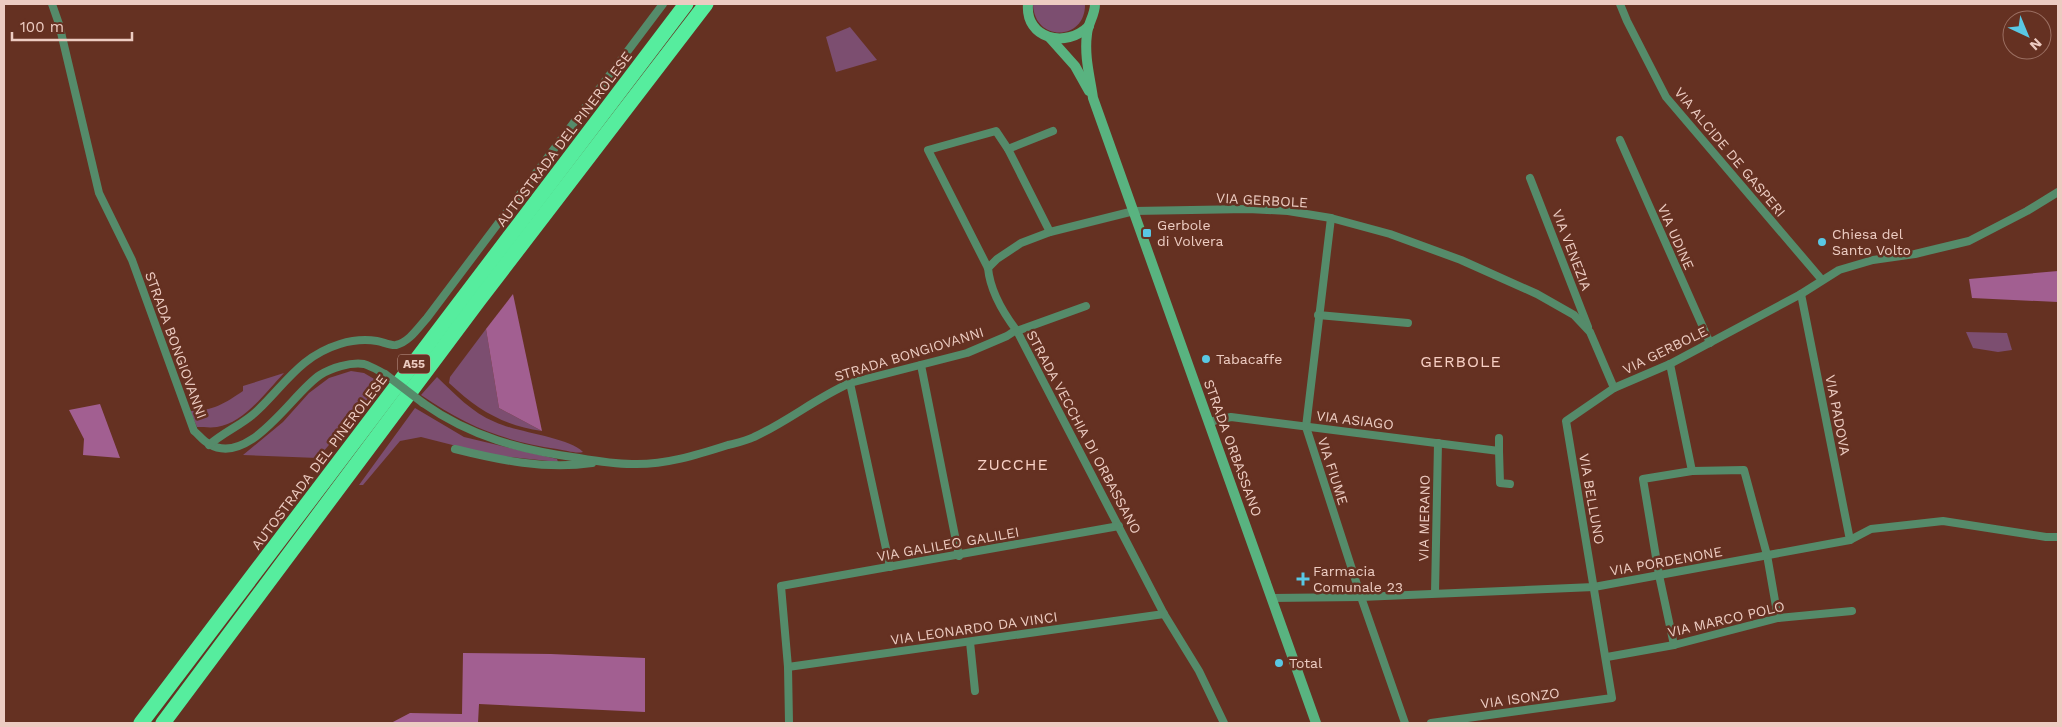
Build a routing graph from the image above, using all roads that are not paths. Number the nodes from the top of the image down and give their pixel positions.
1 (52, 4) edge
2 (663, 4) edge
3 (686, 4) edge
4 (706, 4) edge
5 (1028, 4) edge
6 (1095, 4) edge
7 (1620, 4) edge
8 (1088, 26) junction
9 (1050, 38) junction
10 (1093, 98) junction
11 (1053, 131) dead end
12 (1620, 140) dead end
13 (1008, 149) junction
14 (1530, 178) dead end
15 (2058, 192) edge
16 (1134, 210) junction
17 (1331, 218) junction
18 (1050, 232) junction
19 (988, 268) junction
20 (1822, 280) junction
21 (1801, 294) junction
22 (1086, 306) dead end
23 (1318, 315) junction
24 (1408, 323) dead end
25 (1016, 330) junction
26 (1590, 332) junction
27 (1710, 343) junction
28 (1670, 364) junction
29 (920, 365) junction
30 (850, 384) junction
31 (1614, 388) junction
32 (1209, 422) junction
33 (1306, 427) junction
34 (1498, 438) dead end
35 (1438, 443) junction
36 (209, 445) junction
37 (455, 450) dead end
38 (1499, 452) junction
39 (602, 461) junction
40 (1692, 471) junction
41 (1510, 484) dead end
42 (1119, 526) junction
43 (2058, 537) edge
44 (1850, 540) junction
45 (1768, 555) junction
46 (959, 556) junction
47 (890, 567) junction
48 (1659, 575) junction
49 (1594, 587) junction
50 (1435, 593) junction
51 (1361, 597) junction
52 (1272, 598) junction
53 (1852, 611) dead end
54 (1164, 614) junction
55 (1778, 618) junction
56 (970, 642) junction
57 (1674, 644) junction
58 (1607, 657) junction
59 (788, 667) junction
60 (975, 690) dead end
61 (1612, 698) joint
62 (140, 723) edge
63 (163, 723) edge
64 (789, 723) edge
65 (1224, 723) edge
66 (1316, 723) edge
67 (1405, 723) edge
68 (1432, 723) edge

1 - 36 street, STRADA BONGIOVANNI
2 - 36 street
3 - 62 highway, AUTOSTRADA DEL PINEROLESE / A55
4 - 63 highway, A55
5 - 9 main road, STRADA ORBASSANO
6 - 8 main road, STRADA ORBASSANO
7 - 20 street, VIA ALCIDE DE GASPERI
8 - 9 main road
8 - 10 main road, STRADA ORBASSANO
9 - 10 main road, STRADA ORBASSANO
10 - 16 main road, STRADA ORBASSANO
11 - 13 street
12 - 27 street, VIA UDINE
13 - 18 street
13 - 19 street, STRADA VECCHIA DI ORBASSANO
14 - 26 street, VIA VENEZIA
15 - 20 street, VIA GERBOLE
16 - 17 street, VIA GERBOLE
16 - 18 street, VIA GERBOLE
16 - 32 main road, STRADA ORBASSANO
17 - 23 street, VIA FIUME
17 - 26 street, VIA GERBOLE
18 - 19 street, VIA GERBOLE
19 - 25 street, STRADA VECCHIA DI ORBASSANO
20 - 21 street, VIA GERBOLE
21 - 27 street, VIA GERBOLE
21 - 44 street, VIA PADOVA
22 - 25 street, STRADA BONGIOVANNI
23 - 24 street
23 - 33 street, VIA FIUME
25 - 29 street, STRADA BONGIOVANNI
25 - 42 street, STRADA VECCHIA DI ORBASSANO
26 - 31 street, VIA GERBOLE
27 - 28 street, VIA GERBOLE
28 - 31 street, VIA GERBOLE
28 - 40 street
29 - 30 street, STRADA BONGIOVANNI
29 - 46 street
30 - 39 street, STRADA BONGIOVANNI
30 - 47 street
31 - 49 street, VIA BELLUNO
32 - 33 street, VIA ASIAGO
32 - 52 main road, STRADA ORBASSANO
33 - 35 street, VIA ASIAGO
33 - 51 street, VIA FIUME
34 - 38 street
35 - 38 street, VIA ASIAGO
35 - 50 street, VIA MERANO
36 - 39 street, STRADA BONGIOVANNI, bridge
37 - 39 street
38 - 41 street
40 - 45 street
40 - 48 street
42 - 46 street, VIA GALILEO GALILEI
42 - 54 street, STRADA VECCHIA DI ORBASSANO
43 - 44 street, VIA PORDENONE
44 - 45 street, VIA PORDENONE
45 - 48 street, VIA PORDENONE
45 - 55 street
46 - 47 street, VIA GALILEO GALILEI
47 - 59 street, VIA GALILEO GALILEI
48 - 49 street, VIA PORDENONE
48 - 57 street
49 - 50 street, VIA PORDENONE
49 - 58 street, VIA BELLUNO
50 - 51 street, VIA PORDENONE
51 - 52 street, VIA PORDENONE
51 - 67 street, VIA FIUME
52 - 66 main road, STRADA ORBASSANO
53 - 55 street, VIA MARCO POLO
54 - 56 street, VIA LEONARDO DA VINCI
54 - 65 street, STRADA VECCHIA DI ORBASSANO
55 - 57 street, VIA MARCO POLO
56 - 59 street, VIA LEONARDO DA VINCI
56 - 60 street
57 - 58 street, VIA MARCO POLO
58 - 61 street, VIA BELLUNO
59 - 64 street
61 - 68 street, VIA ISONZO

